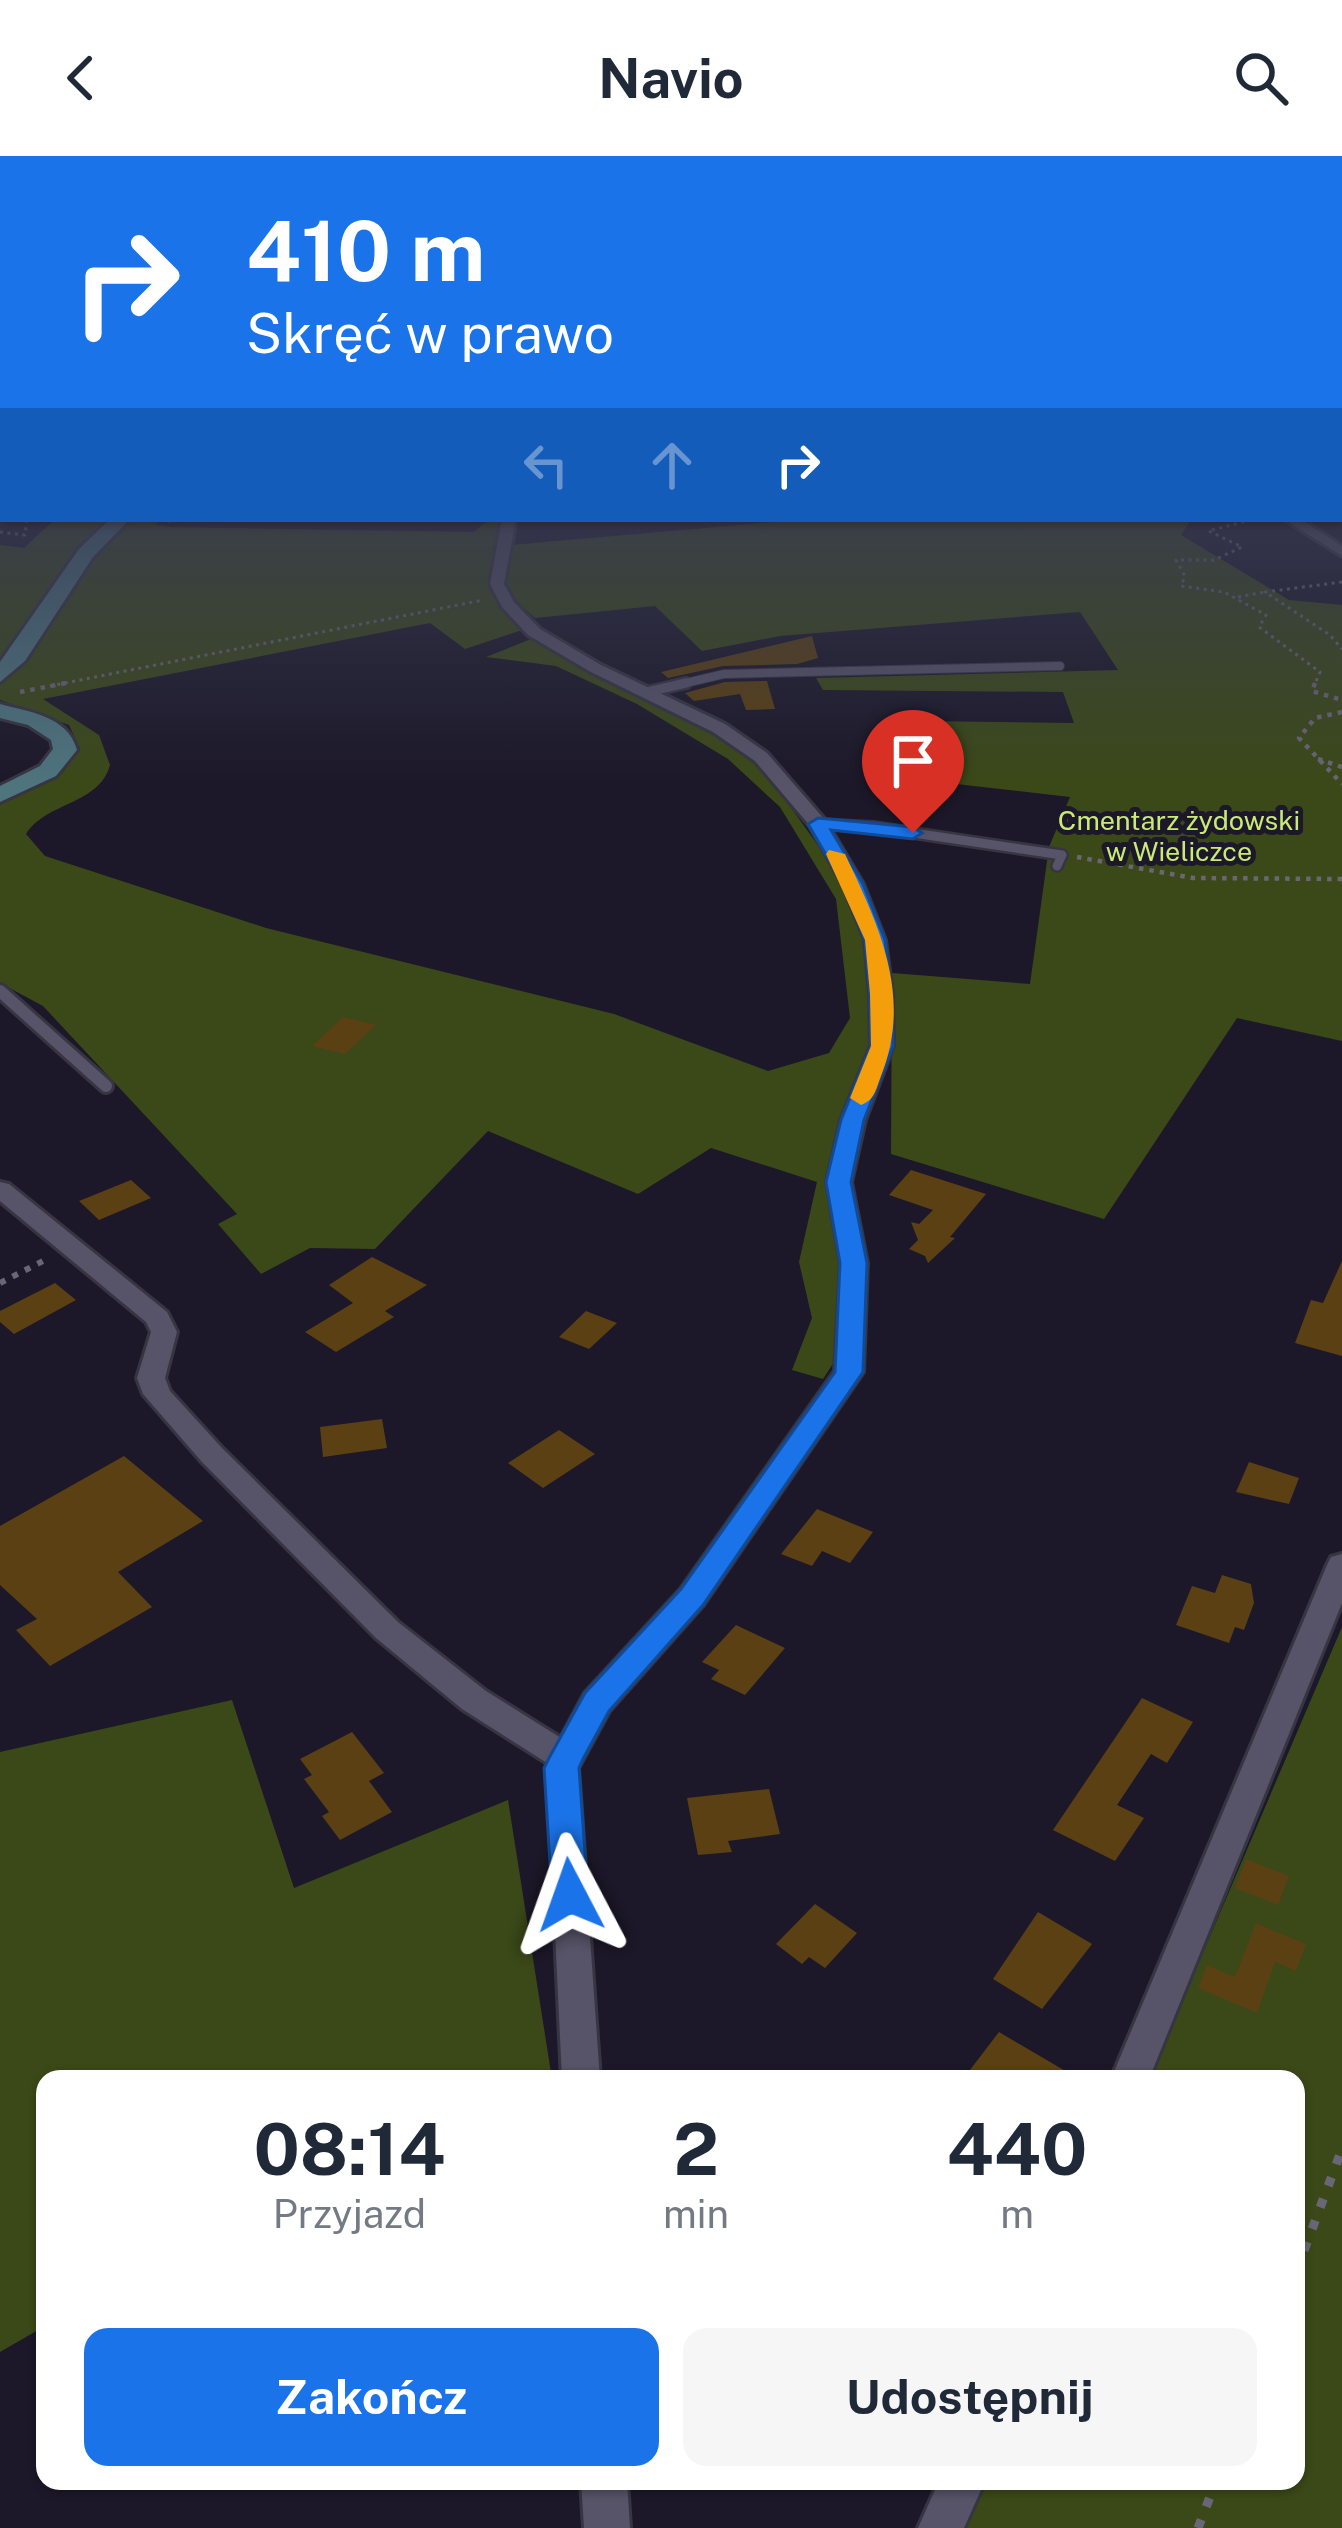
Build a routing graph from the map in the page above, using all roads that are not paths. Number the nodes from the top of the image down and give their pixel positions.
1 (79, 563) edge
2 (501, 563) edge
3 (1060, 665) dead end
4 (646, 692) junction
5 (2, 694) edge
6 (0, 795) edge
7 (818, 824) junction
8 (1059, 860) road end
9 (0, 992) edge
10 (106, 1086) dead end
11 (0, 1189) edge
12 (1342, 1565) edge
13 (566, 1758) junction
14 (580, 2070) edge
15 (1134, 2070) edge
16 (605, 2490) edge
17 (958, 2490) edge
18 (607, 2528) edge
19 (941, 2528) edge

1 - 5 street
2 - 4 street
3 - 4 lane
4 - 7 street
5 - 6 street
7 - 8 lane
7 - 13 street
9 - 10 lane
11 - 13 street
12 - 15 street
13 - 14 street
16 - 18 street
17 - 19 street

